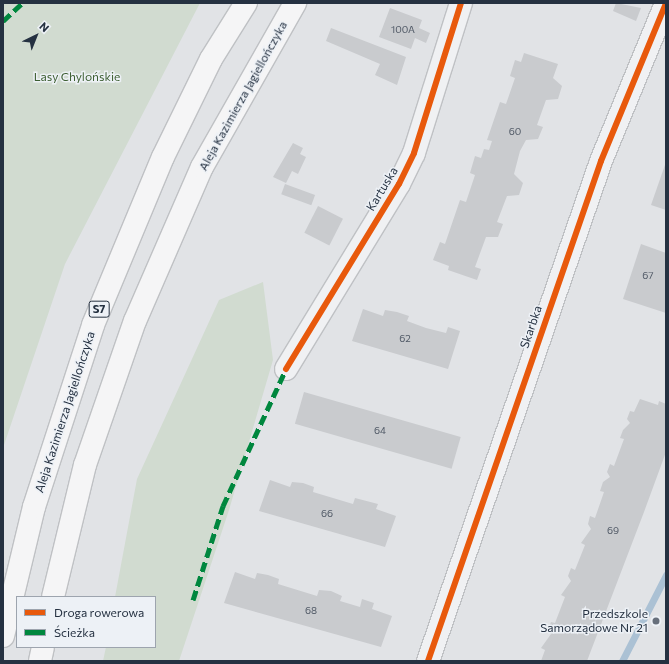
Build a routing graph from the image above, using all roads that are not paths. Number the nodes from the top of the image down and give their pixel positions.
1 (246, 3) edge
2 (295, 3) edge
3 (461, 3) edge
4 (666, 3) edge
5 (286, 369) dead end
6 (53, 596) edge
7 (3, 636) edge
8 (43, 648) edge
9 (40, 661) edge
10 (428, 661) edge

1 - 7 highway, Aleja Kazimierza Jagiellończyka / S7
2 - 6 highway, Aleja Kazimierza Jagiellończyka
3 - 5 street, Kartuska
4 - 10 street, Skarbka
8 - 9 highway

